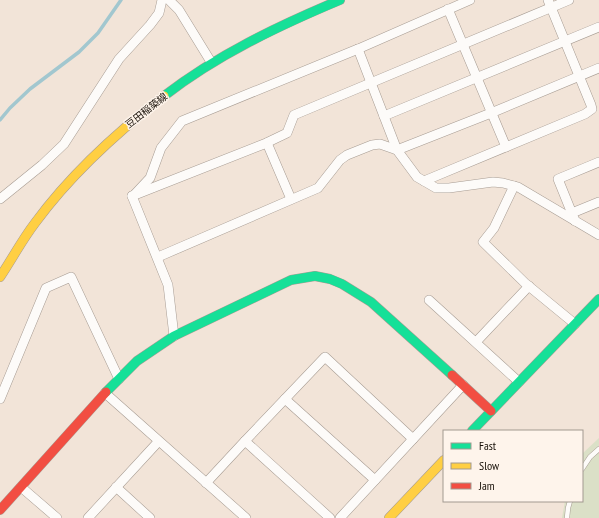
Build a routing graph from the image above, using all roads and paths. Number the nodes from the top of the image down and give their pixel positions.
1 (162, 0) edge
2 (169, 0) edge
3 (340, 0) edge
4 (470, 0) edge
5 (569, 0) edge
6 (549, 4) edge
7 (448, 9) junction
8 (599, 27) edge
9 (565, 42) junction
10 (463, 44) junction
11 (358, 49) junction
12 (211, 62) junction
13 (599, 68) edge
14 (579, 76) junction
15 (476, 79) junction
16 (372, 82) junction
17 (491, 113) junction
18 (384, 116) junction
19 (267, 143) junction
20 (506, 147) junction
21 (396, 150) junction
22 (599, 162) edge
23 (424, 180) junction
24 (514, 186) junction
25 (132, 196) junction
26 (0, 199) edge
27 (291, 200) junction
28 (599, 202) edge
29 (574, 217) junction
30 (599, 235) edge
31 (158, 257) junction
32 (0, 277) edge
33 (528, 286) junction
34 (599, 299) edge
35 (429, 300) dead end
36 (575, 324) junction
37 (174, 336) junction
38 (476, 342) junction
39 (119, 379) junction
40 (519, 382) junction
41 (463, 385) junction
42 (105, 393) junction
43 (0, 399) edge
44 (286, 399) junction
45 (491, 411) junction
46 (473, 430) edge
47 (414, 438) junction
48 (245, 441) junction
49 (158, 442) junction
50 (599, 449) edge
51 (443, 461) edge
52 (583, 468) edge
53 (375, 480) junction
54 (206, 483) junction
55 (21, 487) junction
56 (116, 487) junction
57 (570, 502) edge
58 (2, 505) edge
59 (57, 518) edge
60 (88, 518) edge
61 (150, 518) edge
62 (246, 518) edge
63 (330, 518) edge
64 (340, 518) edge
65 (389, 518) edge
66 (567, 518) edge

1 - 26 street
2 - 12 street
3 - 12 street, 豆田稲築線
4 - 7 street
5 - 6 street
6 - 9 street
6 - 10 street
7 - 10 street
7 - 11 street
8 - 9 street
9 - 14 street
9 - 15 street
10 - 15 street
10 - 16 street
11 - 16 street
11 - 25 street
12 - 32 street, 豆田稲築線
13 - 14 street
14 - 17 street
14 - 20 street
15 - 17 street
15 - 18 street
16 - 18 street
16 - 19 street
17 - 20 street
17 - 21 street
18 - 21 street
19 - 25 street
19 - 27 street
20 - 23 street
21 - 23 street
21 - 27 street
22 - 29 street
23 - 24 street
24 - 29 street
24 - 33 street
25 - 31 street
27 - 31 street
28 - 29 street
29 - 30 street
31 - 37 street
33 - 36 street
33 - 38 street
34 - 36 street
35 - 38 street
36 - 40 street
37 - 39 street
37 - 41 street
38 - 40 street
39 - 42 street
39 - 43 street
40 - 45 street
41 - 45 street
41 - 47 street
42 - 49 street
42 - 55 street
44 - 47 street
44 - 48 street
44 - 53 street
45 - 46 street
47 - 53 street
48 - 54 street
48 - 63 street
49 - 54 street
49 - 56 street
50 - 52 lane
51 - 65 street
53 - 64 street
54 - 62 street
55 - 58 street
55 - 59 street
56 - 60 street
56 - 61 street
57 - 66 lane

